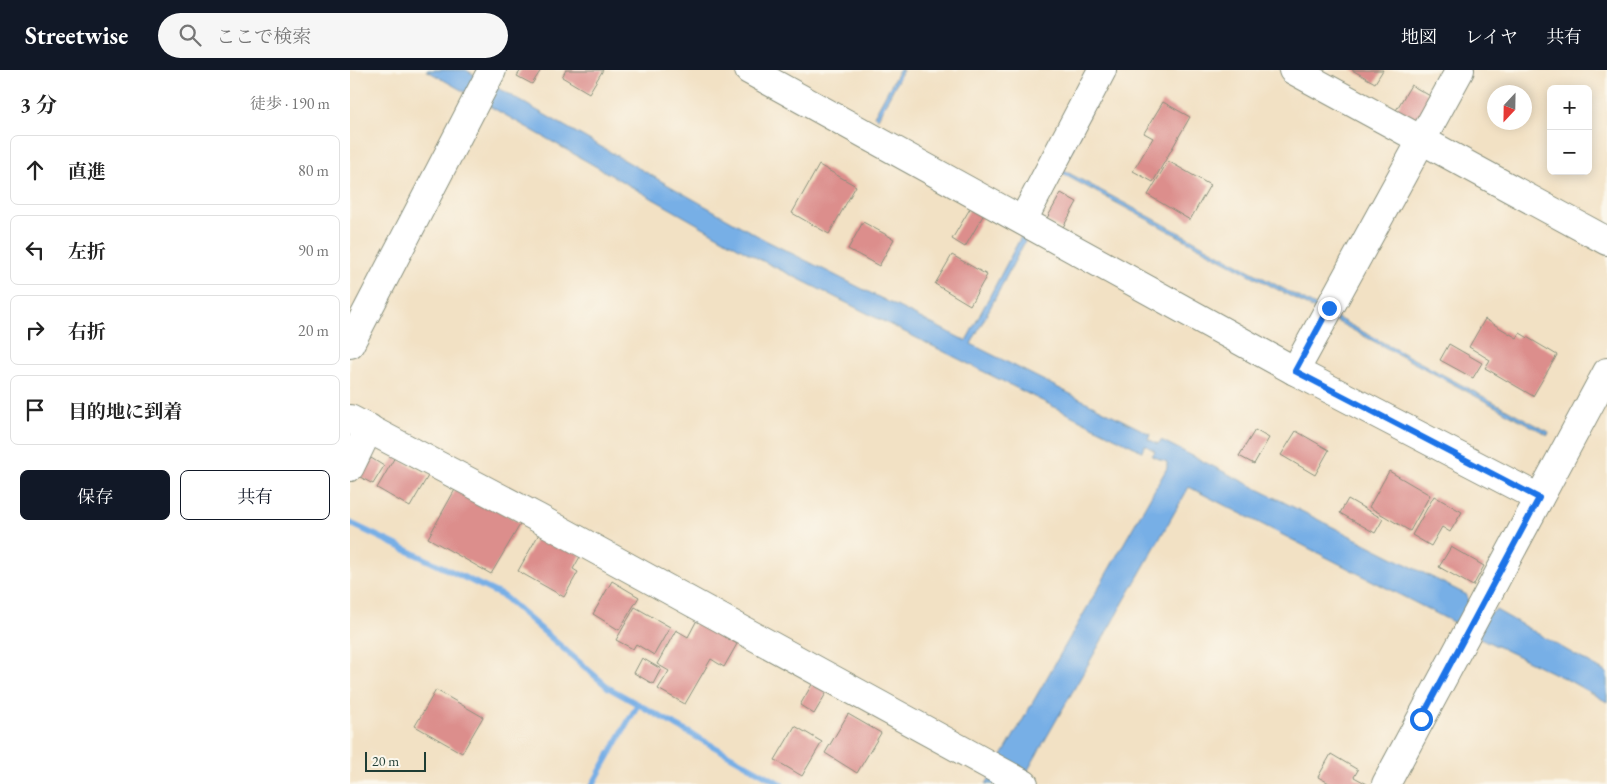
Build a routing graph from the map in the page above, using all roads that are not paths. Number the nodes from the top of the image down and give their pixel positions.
1 (492, 70) edge
2 (1102, 70) edge
3 (1293, 70) edge
4 (1460, 70) edge
5 (754, 71) edge
6 (1423, 141) junction
7 (1031, 224) junction
8 (1607, 241) edge
9 (350, 344) edge
10 (1295, 371) junction
11 (1607, 372) edge
12 (360, 424) edge
13 (350, 467) edge
14 (1539, 498) junction
15 (1024, 784) edge
16 (1386, 784) edge

1 - 9 street
2 - 7 street
3 - 6 street
4 - 6 street
5 - 7 street
6 - 8 street
6 - 10 street
7 - 10 street
10 - 14 street
11 - 14 street
12 - 13 street
12 - 15 street
14 - 16 street

